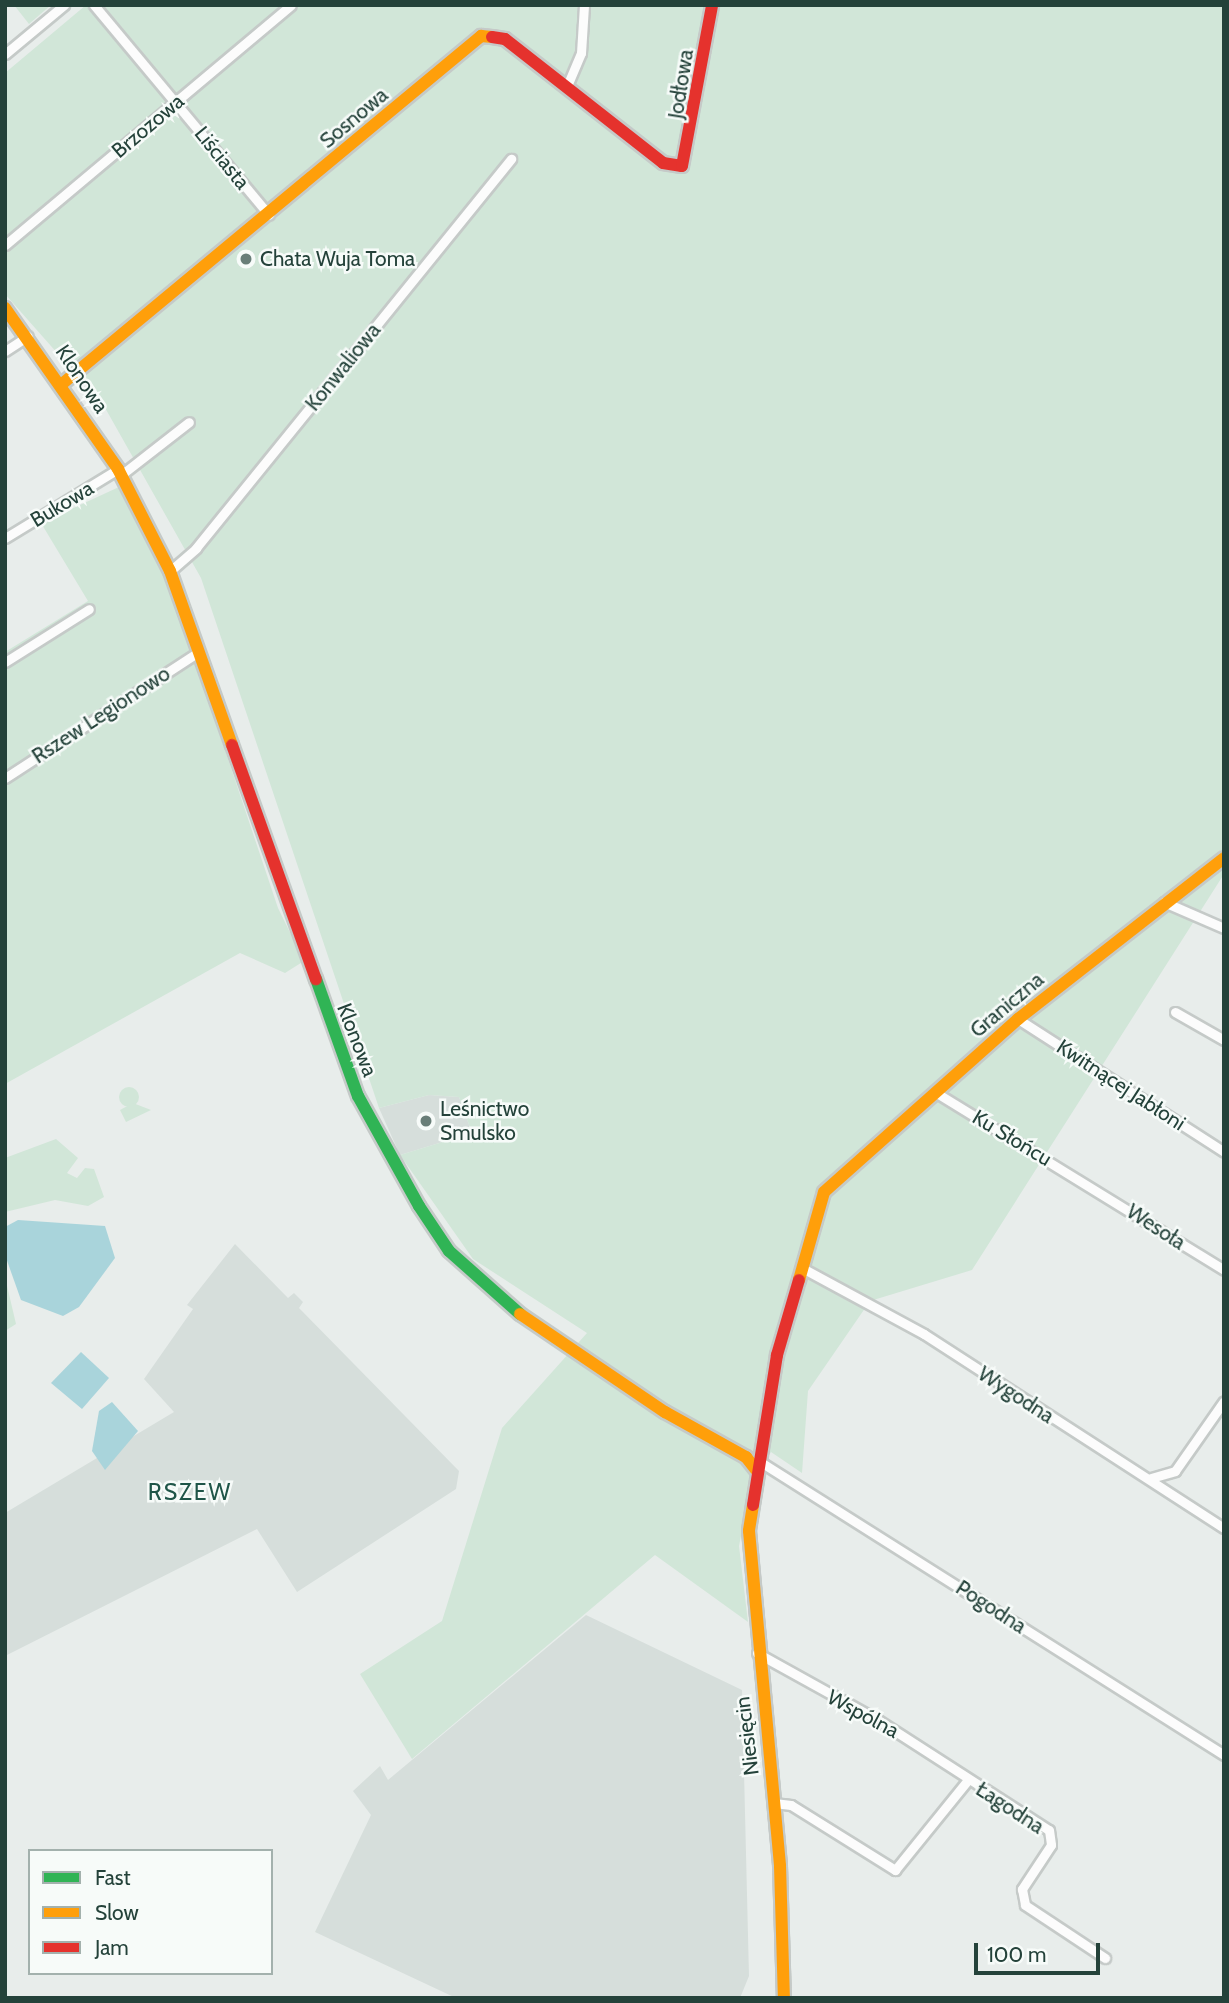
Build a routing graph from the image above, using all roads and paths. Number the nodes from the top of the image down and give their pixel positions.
1 (64, 5) edge
2 (94, 5) edge
3 (290, 5) edge
4 (584, 5) edge
5 (712, 5) edge
6 (5, 54) edge
7 (567, 86) junction
8 (176, 103) junction
9 (511, 159) dead end
10 (682, 166) joint
11 (269, 215) junction
12 (5, 244) edge
13 (5, 308) edge
14 (28, 336) junction
15 (5, 351) edge
16 (62, 384) junction
17 (189, 422) dead end
18 (120, 472) junction
19 (5, 538) edge
20 (170, 571) junction
21 (89, 610) dead end
22 (197, 653) junction
23 (5, 662) edge
24 (5, 778) edge
25 (1224, 858) edge
26 (1164, 902) junction
27 (1224, 928) edge
28 (1175, 1012) dead end
29 (1018, 1019) junction
30 (1224, 1040) edge
31 (935, 1092) junction
32 (1224, 1152) edge
33 (1089, 1184) joint
34 (824, 1192) joint
35 (804, 1269) junction
36 (1224, 1270) edge
37 (1224, 1401) edge
38 (758, 1466) junction
39 (1149, 1477) junction
40 (1224, 1528) edge
41 (756, 1653) junction
42 (1224, 1755) edge
43 (967, 1780) junction
44 (775, 1803) junction
45 (1105, 1958) dead end
46 (785, 1998) edge

1 - 6 street
2 - 8 street, Liściasta
3 - 8 street, Brzozowa
4 - 7 street
5 - 10 street, Jodłowa
7 - 10 street, Sosnowa
7 - 11 street, Sosnowa
8 - 11 street, Liściasta
8 - 12 street, Brzozowa
9 - 20 street, Konwaliowa
11 - 16 street, Sosnowa
13 - 14 street, Klonowa
14 - 15 street
14 - 16 street, Klonowa
16 - 18 street, Klonowa
17 - 18 street
18 - 19 street, Bukowa
18 - 20 street, Klonowa
20 - 22 street, Klonowa
21 - 23 street
22 - 24 street, Rszew Legionowo
22 - 38 street, Klonowa
25 - 26 street, Graniczna
26 - 27 street
26 - 29 street, Graniczna
28 - 30 street
29 - 31 street, Graniczna
29 - 32 street, Kwitnącej Jabłoni
31 - 33 street, Ku Słońcu
31 - 34 street, Graniczna
33 - 36 street, Wesoła
34 - 35 street, Niesięcin
35 - 38 street, Niesięcin
35 - 39 street, Wygodna
37 - 39 street
38 - 41 street, Niesięcin
38 - 42 street, Pogodna
39 - 40 street, Wygodna
41 - 43 street, Wspólna
41 - 44 street, Niesięcin
43 - 44 street, Łagodna
43 - 45 street, Łagodna
44 - 46 street, Niesięcin

